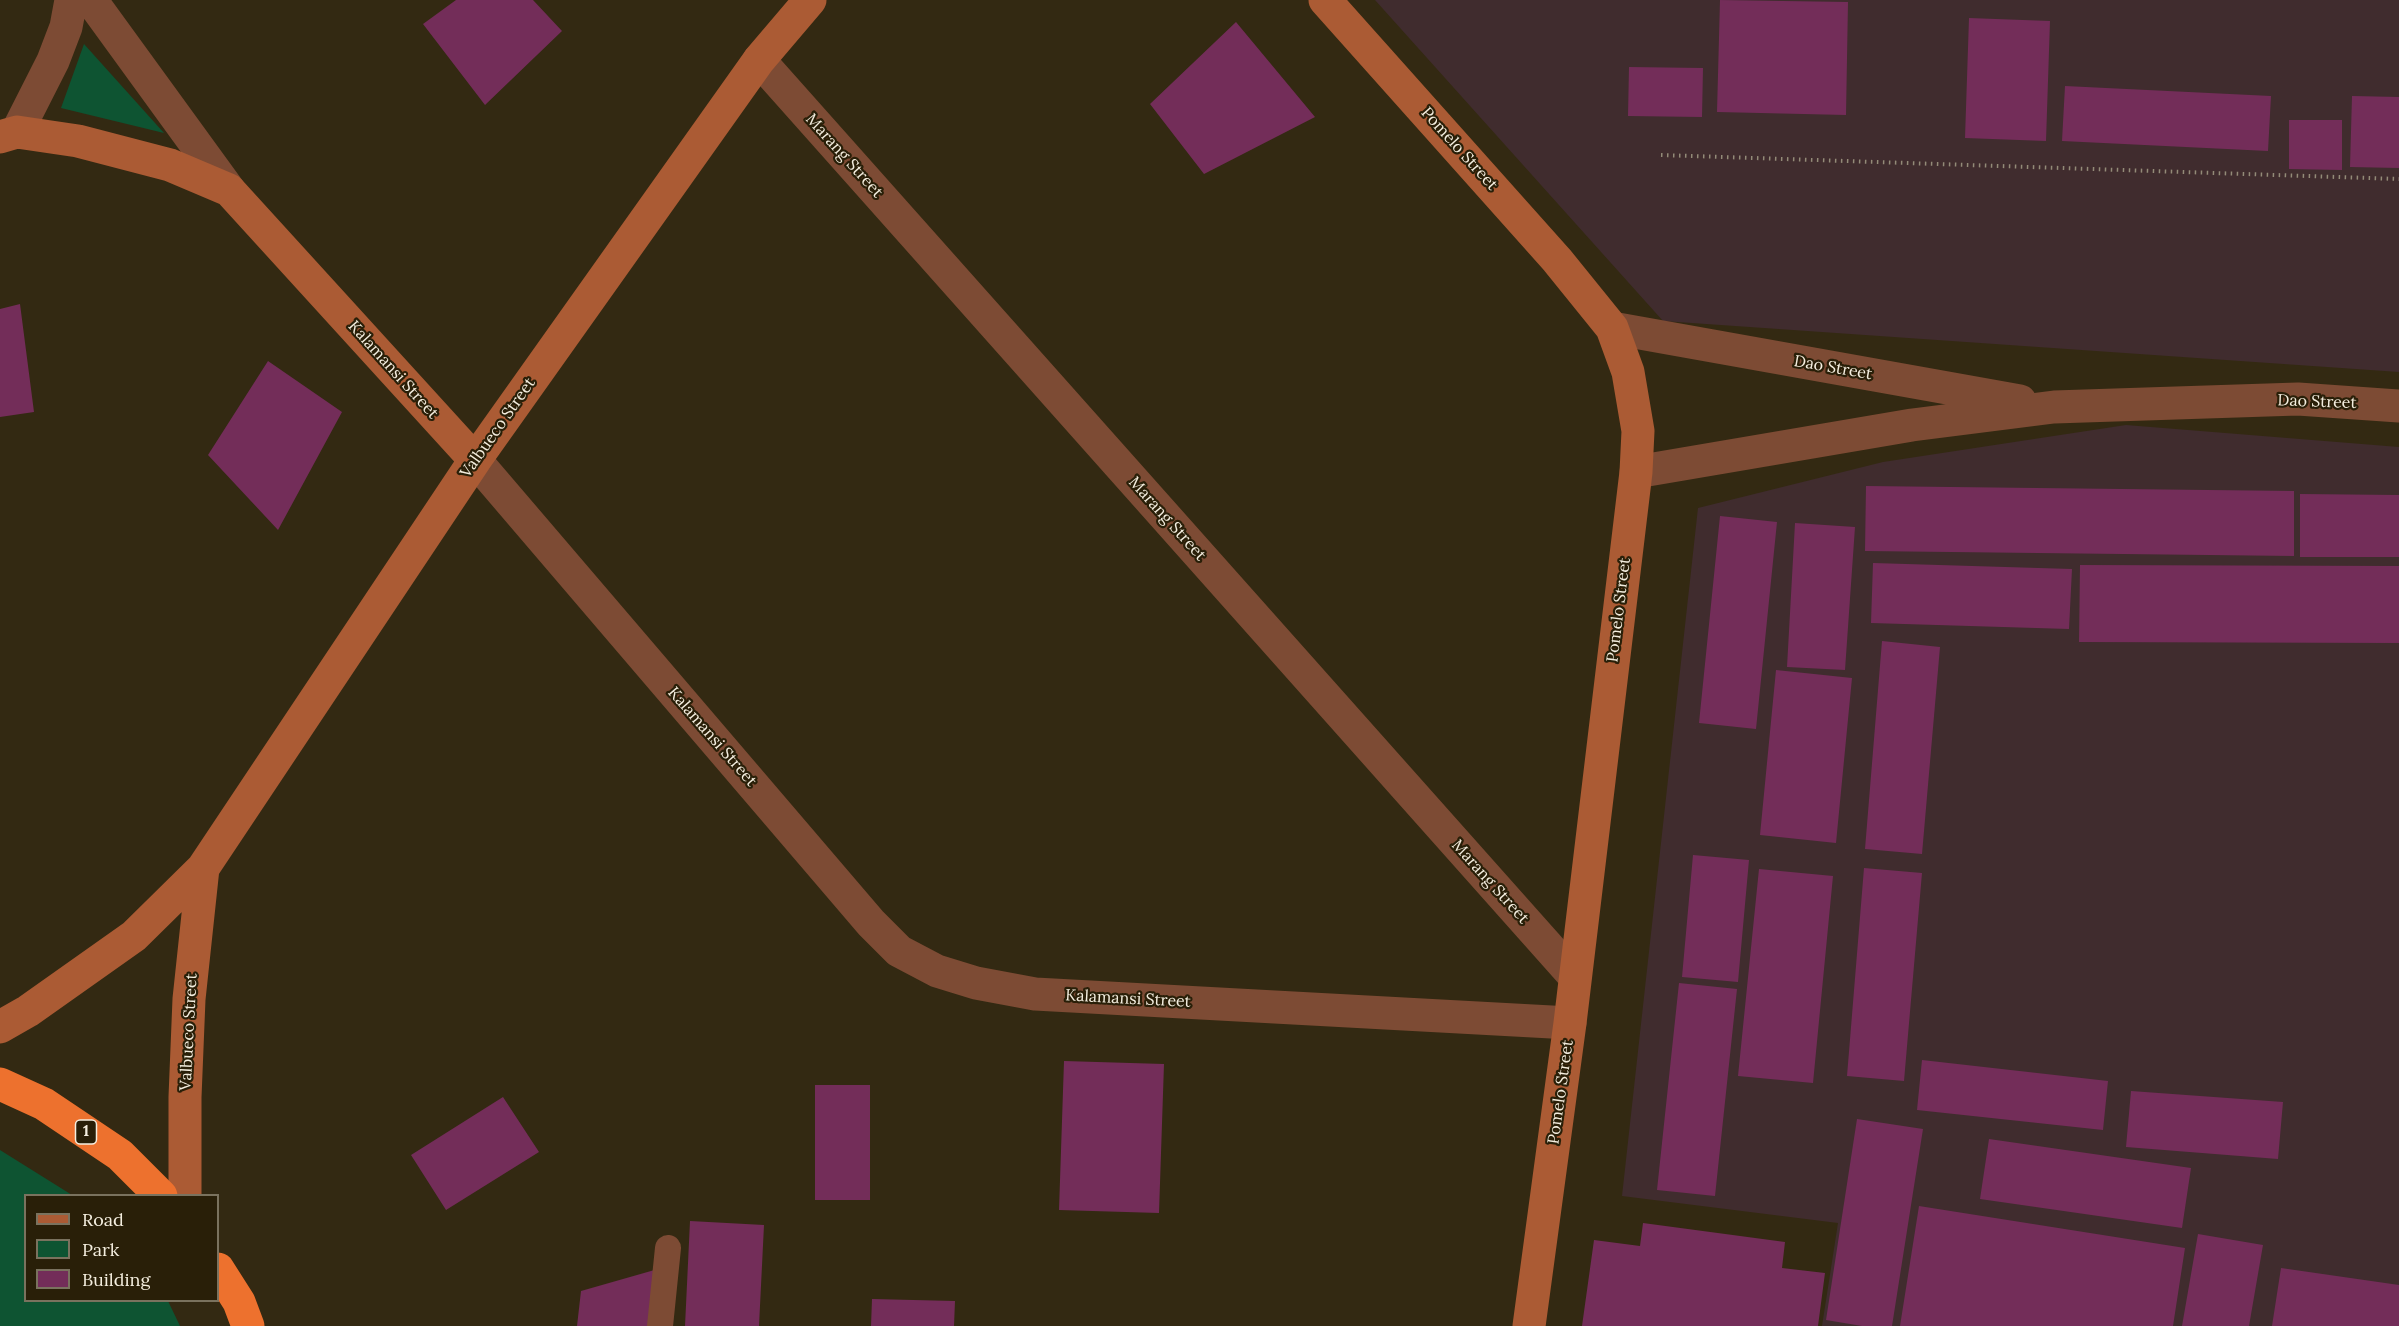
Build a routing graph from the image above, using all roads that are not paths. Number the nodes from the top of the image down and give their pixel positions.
1 (71, 0) edge
2 (91, 0) edge
3 (810, 0) edge
4 (1325, 0) edge
5 (759, 60) junction
6 (9, 134) edge
7 (229, 190) junction
8 (1612, 328) junction
9 (2399, 406) edge
10 (2054, 407) junction
11 (475, 460) junction
12 (1636, 472) junction
13 (203, 868) junction
14 (1575, 977) junction
15 (1570, 1023) junction
16 (0, 1027) edge
17 (0, 1084) edge
18 (159, 1194) edge
19 (185, 1194) edge
20 (668, 1248) dead end
21 (219, 1271) edge
22 (248, 1326) edge
23 (660, 1326) edge
24 (1529, 1326) edge

1 - 6 street
2 - 7 street, Kalamansi Street
3 - 5 street, Valbueco Street
4 - 8 street, Pomelo Street
5 - 11 street, Valbueco Street
5 - 14 street, Marang Street
6 - 7 street
7 - 11 street, Kalamansi Street
8 - 10 street, Dao Street
8 - 12 street, Pomelo Street
9 - 10 street, Dao Street
10 - 12 street, Dao Street
11 - 13 street, Valbueco Street
11 - 15 street, Kalamansi Street
12 - 14 street, Pomelo Street
13 - 16 street, Valbueco Street
13 - 19 street, Valbueco Street
14 - 15 street, Pomelo Street
15 - 24 street, Pomelo Street
17 - 18 highway, 1
20 - 23 lane
21 - 22 highway

